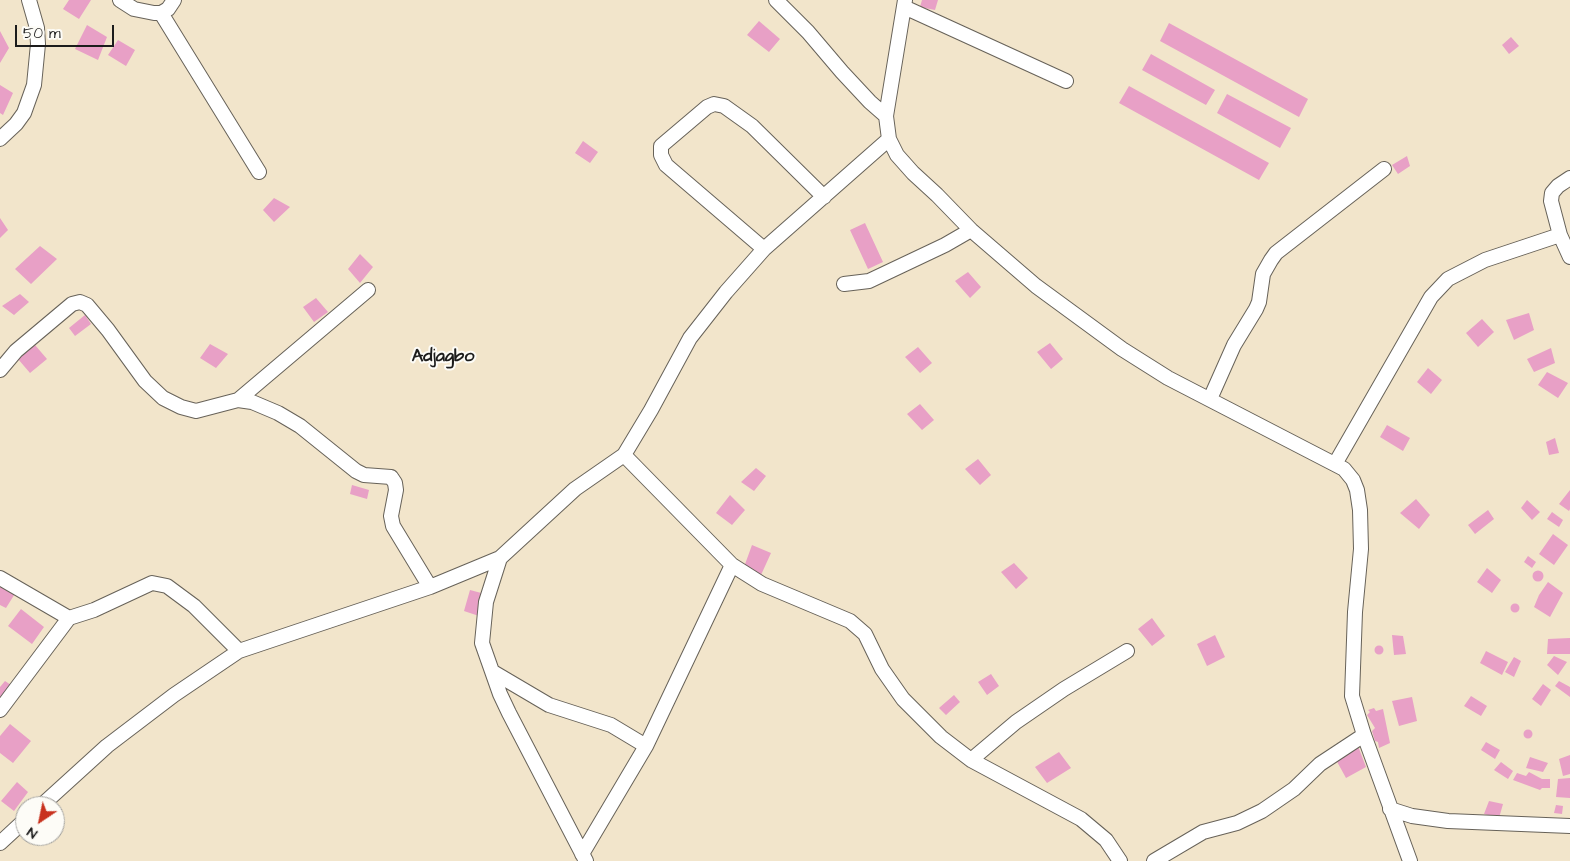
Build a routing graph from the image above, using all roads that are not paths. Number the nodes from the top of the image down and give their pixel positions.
1 (29, 0) edge
2 (120, 0) edge
3 (174, 0) edge
4 (776, 0) edge
5 (904, 3) edge
6 (161, 13) junction
7 (1066, 81) dead end
8 (886, 116) junction
9 (0, 139) edge
10 (889, 139) junction
11 (1384, 169) dead end
12 (259, 172) dead end
13 (1570, 178) edge
14 (824, 197) junction
15 (971, 230) junction
16 (1560, 235) junction
17 (764, 249) junction
18 (1570, 257) edge
19 (844, 284) dead end
20 (368, 290) dead end
21 (0, 370) edge
22 (1210, 399) junction
23 (238, 400) junction
24 (624, 455) junction
25 (1335, 464) junction
26 (500, 558) junction
27 (732, 565) junction
28 (0, 578) edge
29 (430, 587) junction
30 (69, 618) junction
31 (239, 651) junction
32 (1127, 651) dead end
33 (493, 672) junction
34 (0, 710) edge
35 (1364, 735) junction
36 (646, 746) junction
37 (971, 760) junction
38 (51, 796) edge
39 (1390, 809) junction
40 (1570, 826) edge
41 (15, 829) edge
42 (0, 843) edge
43 (584, 858) edge
44 (1120, 861) edge
45 (1154, 861) edge
46 (1410, 861) edge

1 - 9 street
2 - 6 street
3 - 6 street
4 - 8 street
5 - 7 street
5 - 8 street
6 - 12 street
8 - 10 street
10 - 14 street
10 - 15 street
11 - 22 street
13 - 16 street
14 - 17 street
14 - 17 street
15 - 19 street
15 - 22 street
16 - 18 street
16 - 25 street
17 - 24 street
20 - 23 street
21 - 23 street
22 - 25 street
23 - 29 street
24 - 26 street
24 - 27 street
25 - 35 street
26 - 29 street
26 - 33 street
27 - 36 street
27 - 37 street
28 - 30 street
29 - 31 street
30 - 31 street
30 - 34 street
31 - 38 street
32 - 37 street
33 - 36 street
33 - 43 street
35 - 39 street
35 - 45 street
36 - 43 street
37 - 44 street
39 - 40 street
39 - 46 street
41 - 42 street

